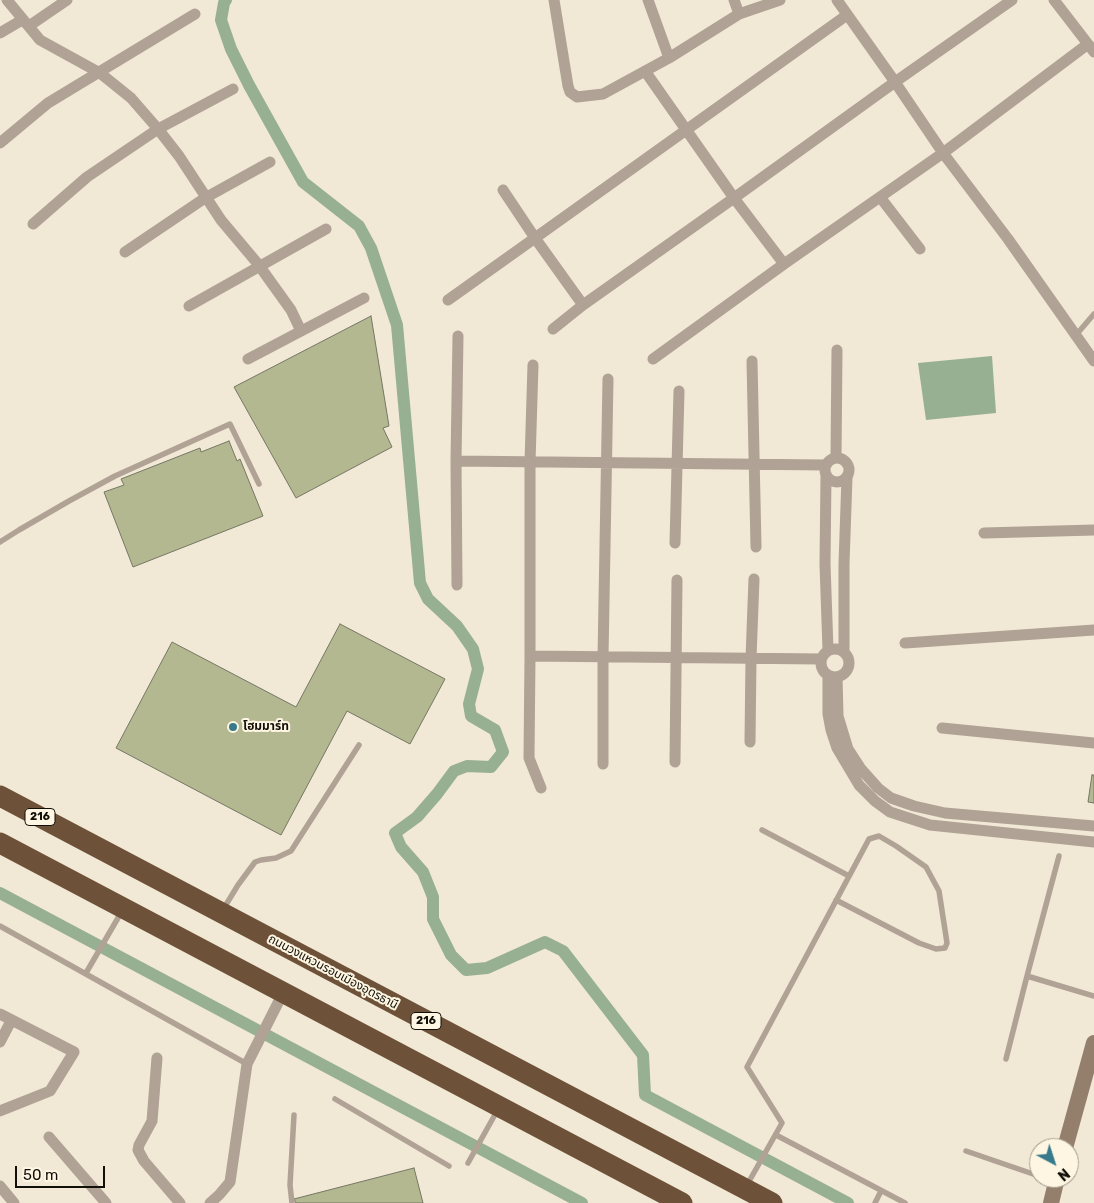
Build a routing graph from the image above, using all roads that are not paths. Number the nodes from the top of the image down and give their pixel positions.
1 (7, 0) edge
2 (67, 0) edge
3 (554, 0) edge
4 (648, 0) edge
5 (734, 0) edge
6 (780, 0) edge
7 (837, 0) edge
8 (1012, 0) edge
9 (1054, 0) edge
10 (195, 14) dead end
11 (740, 14) junction
12 (847, 15) junction
13 (26, 23) junction
14 (0, 33) edge
15 (1091, 48) edge
16 (669, 58) junction
17 (645, 71) junction
18 (100, 73) junction
19 (895, 82) junction
20 (233, 89) dead end
21 (158, 129) junction
22 (686, 130) junction
23 (0, 143) edge
24 (943, 153) junction
25 (270, 162) dead end
26 (503, 190) dead end
27 (880, 197) junction
28 (205, 198) junction
29 (734, 198) junction
30 (34, 224) dead end
31 (326, 229) dead end
32 (535, 238) junction
33 (920, 249) dead end
34 (125, 252) dead end
35 (784, 264) junction
36 (260, 266) junction
37 (364, 298) dead end
38 (448, 300) dead end
39 (583, 305) junction
40 (189, 306) dead end
41 (1094, 314) edge
42 (553, 329) dead end
43 (301, 331) junction
44 (1076, 335) junction
45 (458, 336) dead end
46 (837, 350) dead end
47 (248, 359) dead end
48 (653, 359) dead end
49 (752, 361) dead end
50 (1094, 362) edge
51 (533, 365) dead end
52 (608, 379) dead end
53 (680, 391) dead end
54 (836, 457) junction
55 (456, 461) junction
56 (530, 462) junction
57 (606, 463) junction
58 (679, 463) junction
59 (754, 464) junction
60 (826, 471) junction
61 (847, 476) junction
62 (259, 484) dead end
63 (1094, 530) edge
64 (984, 533) dead end
65 (0, 542) edge
66 (675, 543) dead end
67 (756, 547) dead end
68 (825, 564) junction
69 (844, 564) junction
70 (754, 579) dead end
71 (677, 580) dead end
72 (457, 585) dead end
73 (1094, 630) edge
74 (905, 643) dead end
75 (844, 652) junction
76 (825, 655) junction
77 (530, 656) junction
78 (603, 656) junction
79 (676, 657) junction
80 (751, 658) junction
81 (833, 677) junction
82 (942, 728) dead end
83 (750, 742) dead end
84 (1094, 743) edge
85 (359, 745) dead end
86 (675, 762) dead end
87 (603, 764) dead end
88 (541, 788) dead end
89 (0, 796) edge
90 (1072, 824) junction
91 (1094, 826) edge
92 (762, 830) dead end
93 (1070, 840) junction
94 (1094, 842) edge
95 (0, 843) edge
96 (1059, 856) dead end
97 (849, 876) junction
98 (836, 900) junction
99 (222, 913) junction
100 (119, 917) junction
101 (0, 926) edge
102 (87, 971) junction
103 (1027, 976) junction
104 (283, 993) junction
105 (1094, 996) edge
106 (0, 1014) edge
107 (11, 1021) junction
108 (0, 1042) edge
109 (1094, 1043) edge
110 (157, 1058) dead end
111 (1006, 1059) dead end
112 (247, 1064) junction
113 (335, 1099) dead end
114 (500, 1107) junction
115 (0, 1111) edge
116 (294, 1114) dead end
117 (776, 1135) junction
118 (49, 1137) dead end
119 (1068, 1138) edge
120 (966, 1151) dead end
121 (468, 1163) dead end
122 (449, 1166) dead end
123 (1029, 1173) edge
124 (750, 1181) junction
125 (1054, 1188) edge
126 (881, 1190) junction
127 (2, 1192) edge
128 (876, 1201) edge
129 (102, 1202) edge
130 (1053, 1202) edge
131 (14, 1203) edge
132 (180, 1203) edge
133 (210, 1203) edge
134 (292, 1203) edge
135 (682, 1203) edge
136 (772, 1203) edge
137 (905, 1203) edge

1 - 13 street
2 - 13 street
3 - 17 street
4 - 16 street
5 - 11 street
6 - 11 street
7 - 12 street
8 - 19 street
9 - 15 street
10 - 18 street
11 - 16 street
12 - 19 street
12 - 22 street
13 - 14 street
13 - 18 street
15 - 24 street
16 - 17 street
17 - 22 street
18 - 21 street
18 - 23 street
19 - 24 street
19 - 29 street
20 - 21 street
21 - 28 street
21 - 30 street
22 - 29 street
22 - 32 street
24 - 27 street
24 - 44 street
25 - 28 street
26 - 32 street
27 - 33 street
27 - 35 street
28 - 34 street
28 - 36 street
29 - 35 street
29 - 39 street
31 - 36 street
32 - 38 street
32 - 39 street
35 - 48 street
36 - 40 street
36 - 43 street
37 - 43 street
39 - 42 street
41 - 44 lane
43 - 47 street
44 - 50 street
45 - 55 street
46 - 54 street
49 - 59 street
51 - 56 street
52 - 57 street
53 - 58 street
54 - 60 street
54 - 61 street
55 - 56 street
55 - 72 street
56 - 57 street
56 - 77 street
57 - 58 street
57 - 78 street
58 - 59 street
58 - 66 street
59 - 60 street
59 - 67 street
60 - 61 street
60 - 68 street
61 - 69 street
62 - 65 lane
63 - 64 street
68 - 69 street
68 - 76 street
69 - 75 street
70 - 80 street
71 - 79 street
73 - 74 street
75 - 76 street
75 - 81 street
76 - 80 street
76 - 81 street
77 - 78 street
77 - 88 street
78 - 79 street
78 - 87 street
79 - 80 street
79 - 86 street
80 - 83 street
81 - 90 street
81 - 93 street
82 - 84 street
85 - 99 lane
89 - 99 highway, ถนนวงแหวนรอบเมืองอุดรธานี / 216
90 - 91 street
90 - 93 street
92 - 97 lane
93 - 94 street
95 - 100 highway
96 - 103 lane
97 - 98 lane
97 - 98 lane
98 - 117 lane
99 - 124 highway, ถนนวงแหวนรอบเมืองอุดรธานี / 216
100 - 102 lane
100 - 104 highway
101 - 102 lane
102 - 112 lane
103 - 105 lane
103 - 111 lane
104 - 112 street
104 - 114 highway
106 - 107 street
107 - 108 street
107 - 115 street
109 - 119 street
110 - 132 street
112 - 133 street
113 - 122 lane
114 - 121 lane
114 - 135 highway
116 - 134 lane
117 - 124 lane
117 - 126 lane
118 - 129 street
120 - 123 lane
124 - 136 highway, ถนนวงแหวนรอบเมืองอุดรธานี / 216
125 - 130 street
126 - 128 lane
126 - 137 lane
127 - 131 street

